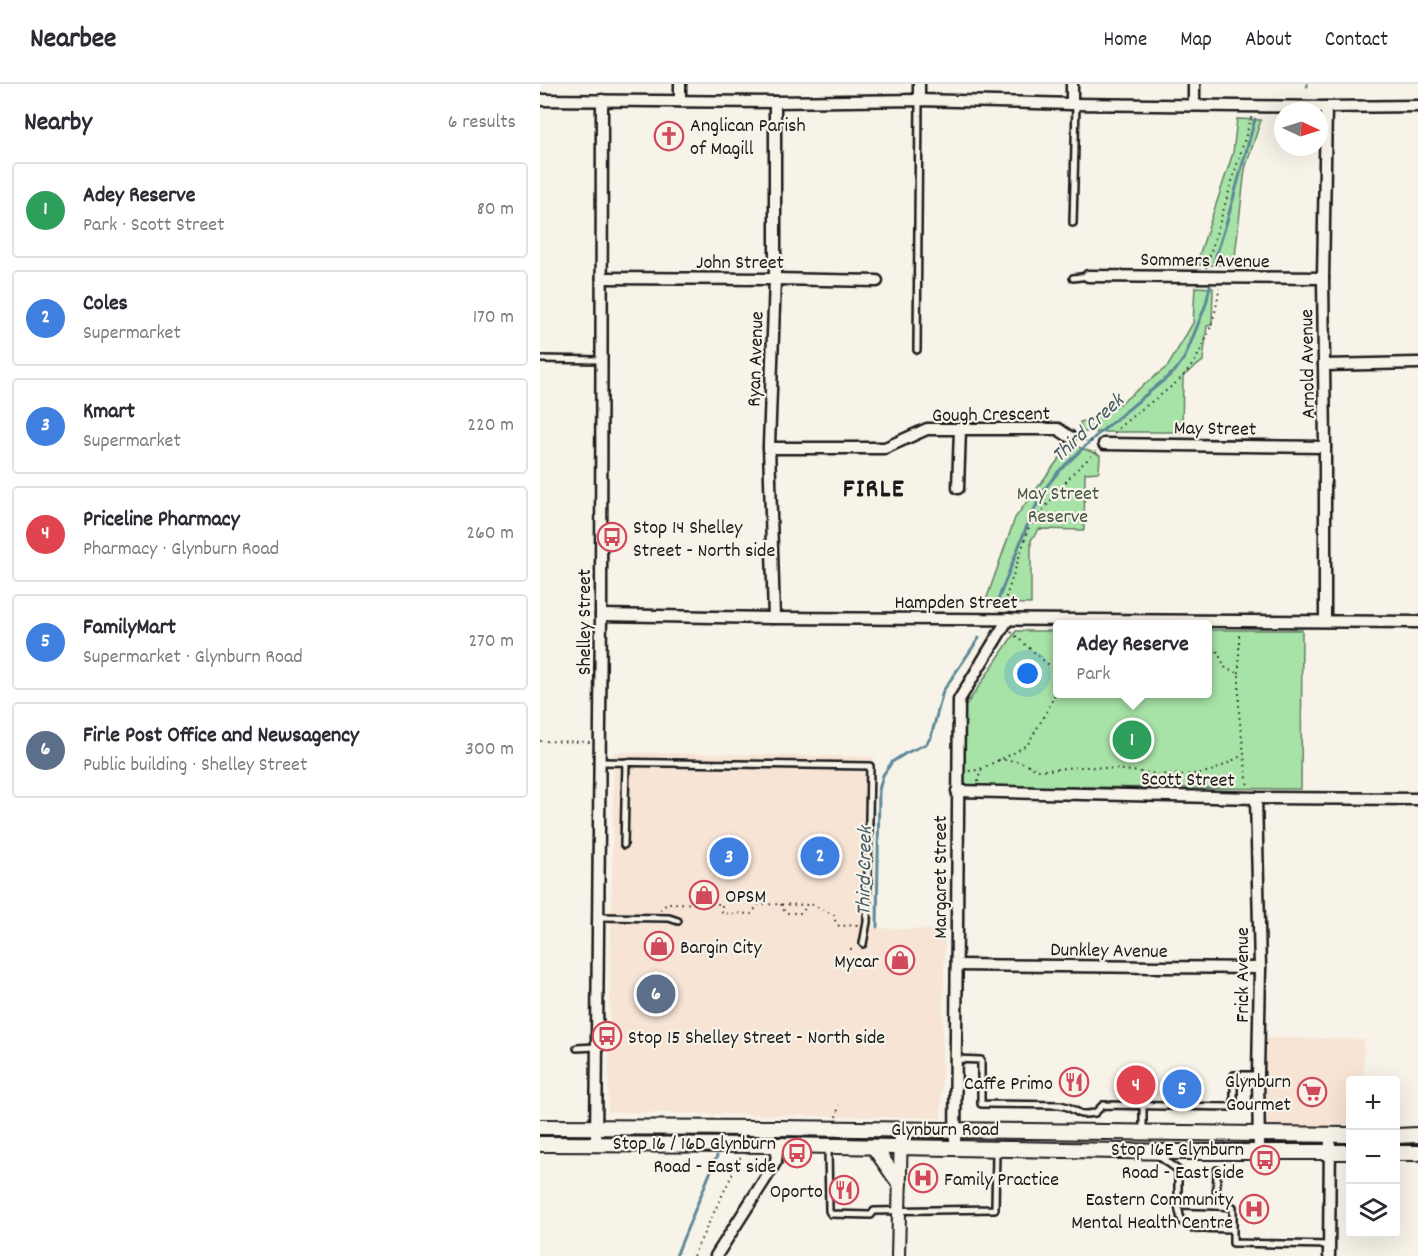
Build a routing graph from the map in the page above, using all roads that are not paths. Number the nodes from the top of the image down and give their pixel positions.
1 (680, 84) edge
2 (919, 84) edge
3 (1072, 84) edge
4 (1194, 84) edge
5 (540, 100) edge
6 (602, 100) junction
7 (919, 100) junction
8 (680, 101) junction
9 (775, 102) junction
10 (1074, 104) junction
11 (1194, 105) junction
12 (1274, 106) edge
13 (1418, 106) edge
14 (1328, 107) edge
15 (1325, 156) edge
16 (1073, 223) dead end
17 (1088, 276) joint
18 (602, 278) junction
19 (1073, 278) dead end
20 (1323, 278) junction
21 (775, 279) junction
22 (877, 281) dead end
23 (917, 350) dead end
24 (540, 359) edge
25 (601, 360) junction
26 (1418, 363) edge
27 (1324, 365) junction
28 (960, 429) junction
29 (1070, 437) road end
30 (1104, 444) road end
31 (1325, 447) junction
32 (770, 448) junction
33 (958, 488) dead end
34 (601, 615) junction
35 (774, 618) junction
36 (1004, 620) junction
37 (1053, 620) edge
38 (1212, 621) edge
39 (1325, 621) junction
40 (1418, 621) edge
41 (600, 762) junction
42 (626, 762) junction
43 (957, 791) junction
44 (1254, 798) junction
45 (1418, 799) edge
46 (624, 845) dead end
47 (598, 917) junction
48 (678, 921) dead end
49 (863, 944) dead end
50 (957, 965) junction
51 (1260, 968) junction
52 (597, 1047) junction
53 (577, 1048) dead end
54 (956, 1059) junction
55 (1258, 1075) junction
56 (1143, 1106) junction
57 (540, 1127) edge
58 (596, 1127) junction
59 (901, 1130) junction
60 (955, 1131) junction
61 (1143, 1133) junction
62 (1176, 1134) junction
63 (1259, 1134) junction
64 (1330, 1135) junction
65 (1346, 1135) edge
66 (1418, 1135) edge
67 (1400, 1136) edge
68 (540, 1144) edge
69 (596, 1144) junction
70 (778, 1145) junction
71 (828, 1147) junction
72 (873, 1147) junction
73 (900, 1148) junction
74 (955, 1148) junction
75 (996, 1148) junction
76 (1150, 1151) junction
77 (1217, 1151) junction
78 (1259, 1152) junction
79 (1330, 1152) junction
80 (1346, 1152) edge
81 (1400, 1153) edge
82 (1418, 1153) edge
83 (1217, 1170) dead end
84 (899, 1183) junction
85 (1178, 1206) junction
86 (1216, 1206) junction
87 (898, 1211) junction
88 (1233, 1229) junction
89 (1329, 1250) edge
90 (716, 1256) edge
91 (898, 1256) edge

1 - 8 street
2 - 7 street
3 - 10 street
4 - 11 street
5 - 6 street
6 - 8 street
6 - 18 street, Shelley Street
7 - 9 street
7 - 10 street
7 - 23 lane
8 - 9 street
9 - 21 street, Ryan Avenue
10 - 11 street
10 - 16 lane
11 - 12 street
13 - 14 street
15 - 20 street, Arnold Avenue
17 - 19 lane
17 - 20 street, Sommers Avenue
18 - 21 street, John Street
18 - 25 street, Shelley Street
20 - 27 street, Arnold Avenue
21 - 22 street, John Street
21 - 32 street, Ryan Avenue
24 - 25 lane
25 - 34 street, Shelley Street
26 - 27 street
27 - 31 street, Arnold Avenue
28 - 29 street, Gough Crescent
28 - 32 street, Gough Crescent
28 - 33 street
30 - 31 street, May Street
31 - 39 street, Arnold Avenue
32 - 35 street, Ryan Avenue
34 - 35 street, Hampden Street
34 - 41 street, Shelley Street
35 - 36 street, Hampden Street
36 - 37 street, Hampden Street
36 - 43 street, Margaret Street
38 - 39 street, Hampden Street
39 - 40 street, Hampden Street
41 - 42 lane
41 - 47 street, Shelley Street
42 - 46 lane
42 - 49 lane
43 - 44 street, Scott Street
43 - 50 street, Margaret Street
44 - 45 street, Scott Street
44 - 51 street, Frick Avenue
47 - 48 lane
47 - 52 street, Shelley Street
50 - 51 street, Dunkley Avenue
50 - 54 street, Margaret Street
51 - 55 street, Frick Avenue
52 - 53 lane
52 - 58 street, Shelley Street
54 - 56 lane
54 - 60 street, Margaret Street
55 - 56 lane
55 - 63 street, Frick Avenue
56 - 61 lane
57 - 58 main road, Glynburn Road
58 - 59 main road, Glynburn Road
58 - 69 street, Shelley Street
59 - 60 main road, Glynburn Road
59 - 73 street
60 - 61 main road, Glynburn Road
60 - 74 street, Margaret Street
61 - 62 main road, Glynburn Road
62 - 63 main road, Glynburn Road
62 - 77 main road
63 - 64 main road, Glynburn Road
63 - 78 street, Frick Avenue
64 - 65 main road, Glynburn Road
64 - 79 street
66 - 67 main road
68 - 69 main road, Glynburn Road
69 - 70 main road, Glynburn Road
70 - 71 main road, Glynburn Road
70 - 90 street
71 - 72 main road, Glynburn Road
71 - 87 lane
72 - 73 main road, Glynburn Road
72 - 84 main road
73 - 74 main road, Glynburn Road
73 - 84 street
74 - 75 main road, Glynburn Road
75 - 76 main road, Glynburn Road
75 - 87 lane
76 - 77 main road, Glynburn Road
76 - 85 lane
77 - 78 main road, Glynburn Road
78 - 79 main road, Glynburn Road
79 - 80 main road, Glynburn Road
79 - 89 street
81 - 82 main road
83 - 86 lane
84 - 87 street
85 - 86 lane
85 - 88 lane
86 - 88 lane
87 - 91 street
88 - 89 lane

